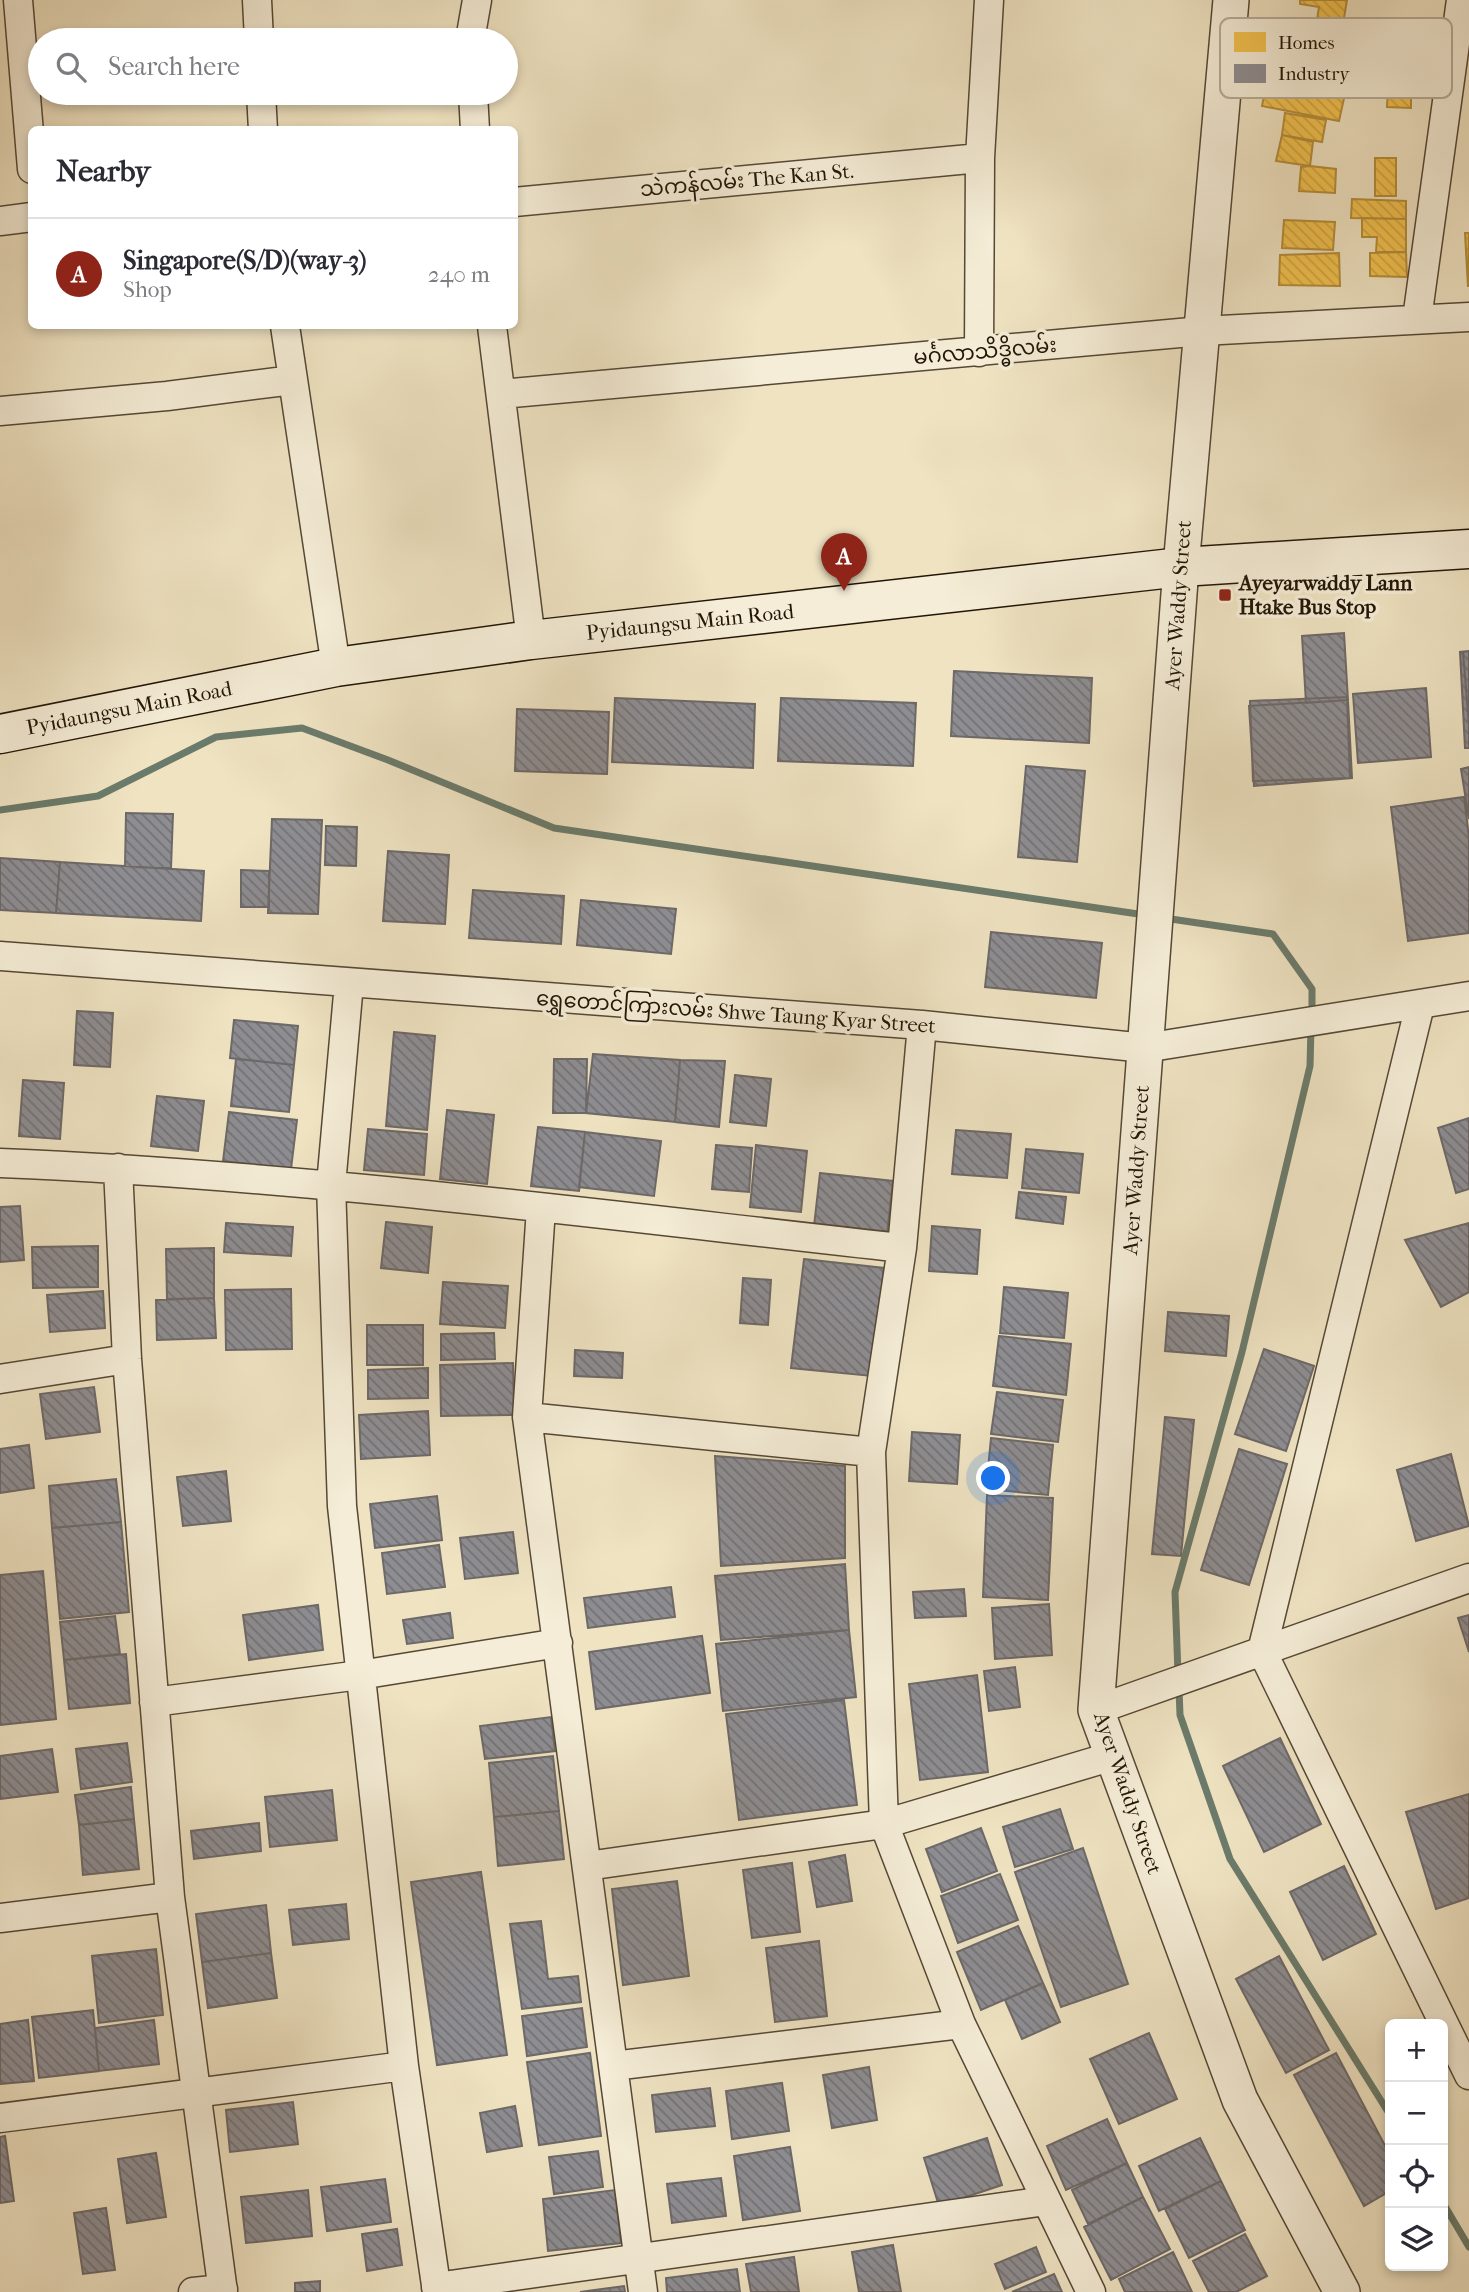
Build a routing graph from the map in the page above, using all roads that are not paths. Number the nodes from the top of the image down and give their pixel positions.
1 (18, 0) edge
2 (257, 0) edge
3 (477, 0) edge
4 (989, 0) edge
5 (1231, 0) edge
6 (1461, 0) edge
7 (1229, 18) edge
8 (258, 28) edge
9 (472, 28) edge
10 (1452, 65) edge
11 (1222, 98) edge
12 (1447, 98) edge
13 (262, 105) edge
14 (474, 105) edge
15 (28, 126) edge
16 (263, 126) edge
17 (475, 126) edge
18 (980, 158) junction
19 (518, 202) edge
20 (28, 218) edge
21 (0, 221) edge
22 (1469, 317) edge
23 (1417, 318) junction
24 (285, 329) edge
25 (492, 329) edge
26 (1202, 331) junction
27 (979, 352) junction
28 (293, 380) junction
29 (501, 394) junction
30 (0, 411) edge
31 (1469, 549) edge
32 (1181, 567) junction
33 (531, 639) junction
34 (336, 667) junction
35 (0, 734) edge
36 (0, 956) edge
37 (349, 983) junction
38 (1469, 996) edge
39 (1420, 1005) junction
40 (922, 1025) junction
41 (1145, 1048) junction
42 (0, 1163) edge
43 (118, 1168) junction
44 (331, 1185) junction
45 (541, 1208) junction
46 (902, 1248) junction
47 (127, 1359) junction
48 (0, 1379) edge
49 (527, 1417) junction
50 (871, 1452) junction
51 (1469, 1578) edge
52 (558, 1643) junction
53 (1262, 1651) junction
54 (360, 1675) junction
55 (155, 1702) junction
56 (1096, 1710) junction
57 (1113, 1756) junction
58 (884, 1824) junction
59 (587, 1866) junction
60 (170, 1897) junction
61 (0, 1918) edge
62 (961, 2024) junction
63 (404, 2066) junction
64 (613, 2066) junction
65 (1469, 2075) edge
66 (196, 2093) junction
67 (0, 2118) edge
68 (1046, 2201) junction
69 (638, 2260) junction
70 (436, 2289) edge
71 (223, 2290) edge
72 (193, 2292) edge
73 (643, 2292) edge
74 (1091, 2292) edge
75 (1342, 2292) edge

1 - 15 street
2 - 8 street
3 - 9 street
4 - 18 street
5 - 7 street, Ayer Waddy Street
6 - 10 street
11 - 26 street, Ayer Waddy Street
12 - 23 street
13 - 16 street
14 - 17 street
18 - 19 street, သဲကန်လမ်း The Kan St.
18 - 27 street
20 - 21 street
22 - 23 street, မင်္ဂလာသိဒ္ဓိလမ်း
23 - 26 street, မင်္ဂလာသိဒ္ဓိလမ်း
24 - 28 street
25 - 29 street
26 - 27 street, မင်္ဂလာသိဒ္ဓိလမ်း
26 - 32 street, Ayer Waddy Street
27 - 29 street, မင်္ဂလာသိဒ္ဓိလမ်း
28 - 30 street
28 - 34 street
29 - 33 street
31 - 32 main road, Pyidaungsu Main Road
32 - 33 main road, Pyidaungsu Main Road
32 - 41 street, Ayer Waddy Street
33 - 34 main road, Pyidaungsu Main Road
34 - 35 main road, Pyidaungsu Main Road
36 - 37 street, ရွှေတောင်ကြားလမ်း Shwe Taung Kyar Street
37 - 40 street, ရွှေတောင်ကြားလမ်း Shwe Taung Kyar Street
37 - 44 street
38 - 39 street, ရွှေတောင်ကြားလမ်း Shwe Taung Kyar Street
39 - 41 street, ရွှေတောင်ကြားလမ်း Shwe Taung Kyar Street
39 - 53 street
40 - 41 street, ရွှေတောင်ကြားလမ်း Shwe Taung Kyar Street
40 - 46 street
41 - 56 street, Ayer Waddy Street
42 - 43 street
43 - 44 street
43 - 47 street
44 - 45 street
44 - 54 street
45 - 46 street
45 - 49 street
46 - 50 street
47 - 48 street
47 - 55 street
49 - 50 street
49 - 52 street
50 - 58 street
51 - 53 street
52 - 54 street
52 - 59 street
53 - 56 street
53 - 65 street
54 - 55 street
54 - 63 street
55 - 60 street
56 - 57 street, Ayer Waddy Street
57 - 58 street
57 - 75 street, Ayer Waddy Street
58 - 59 street
58 - 62 street
59 - 64 street
60 - 61 street
60 - 66 street
62 - 64 street
62 - 68 street
63 - 66 street
63 - 70 street
64 - 69 street
66 - 67 street
66 - 71 street
68 - 69 street
68 - 74 street
69 - 70 street
69 - 73 street
71 - 72 street

